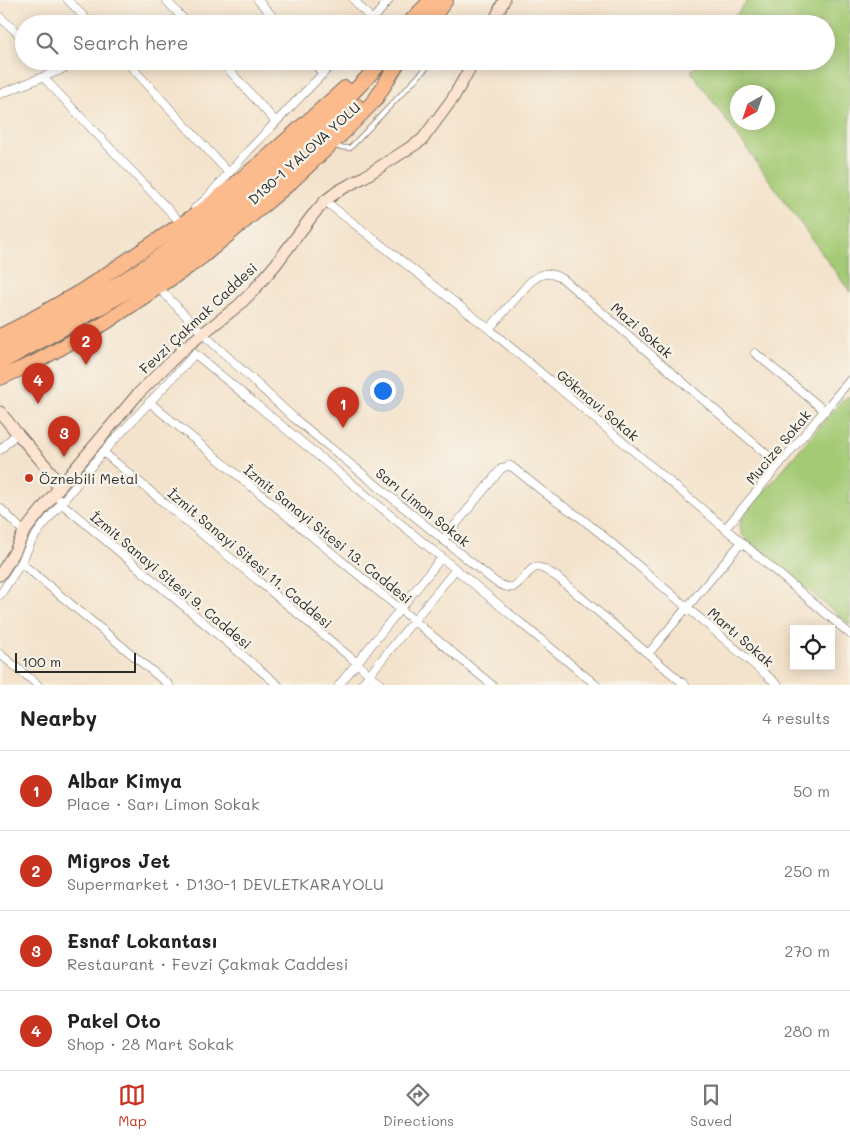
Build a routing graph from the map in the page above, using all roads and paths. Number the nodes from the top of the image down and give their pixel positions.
1 (68, 0) edge
2 (166, 0) edge
3 (258, 0) edge
4 (354, 0) edge
5 (389, 0) edge
6 (431, 0) edge
7 (446, 0) edge
8 (504, 0) edge
9 (82, 15) edge
10 (180, 15) edge
11 (271, 15) edge
12 (366, 15) edge
13 (377, 15) edge
14 (418, 15) edge
15 (435, 15) edge
16 (497, 15) edge
17 (0, 17) edge
18 (15, 31) edge
19 (134, 70) edge
20 (229, 70) edge
21 (320, 70) edge
22 (327, 70) edge
23 (364, 70) edge
24 (374, 70) edge
25 (390, 70) edge
26 (393, 70) edge
27 (424, 70) edge
28 (469, 70) edge
29 (58, 71) edge
30 (323, 74) junction
31 (43, 77) junction
32 (0, 94) edge
33 (375, 100) junction
34 (386, 110) junction
35 (276, 122) junction
36 (328, 147) junction
37 (228, 172) junction
38 (325, 202) junction
39 (179, 221) junction
40 (200, 234) junction
41 (145, 248) junction
42 (158, 287) junction
43 (489, 329) junction
44 (202, 333) junction
45 (0, 336) edge
46 (0, 349) edge
47 (755, 353) dead end
48 (0, 363) edge
49 (0, 378) edge
50 (850, 380) edge
51 (149, 402) junction
52 (824, 411) junction
53 (0, 412) edge
54 (17, 433) junction
55 (0, 450) edge
56 (103, 452) junction
57 (779, 465) junction
58 (58, 489) junction
59 (61, 504) junction
60 (0, 508) edge
61 (725, 529) junction
62 (24, 532) junction
63 (443, 540) junction
64 (741, 543) junction
65 (442, 557) junction
66 (21, 563) junction
67 (456, 569) junction
68 (0, 575) edge
69 (0, 595) edge
70 (688, 607) junction
71 (400, 609) junction
72 (414, 620) junction
73 (850, 634) edge
74 (0, 654) edge
75 (648, 654) junction
76 (356, 662) junction
77 (369, 675) junction
78 (160, 682) edge
79 (38, 685) edge
80 (169, 685) edge
81 (278, 685) edge
82 (338, 685) edge
83 (361, 685) edge
84 (381, 685) edge
85 (492, 685) edge
86 (596, 685) edge
87 (685, 685) edge
88 (778, 685) edge

1 - 9 street
2 - 10 street
3 - 11 street
4 - 12 street
5 - 13 street
6 - 14 highway
7 - 15 highway
8 - 16 street
17 - 18 street
19 - 37 street
20 - 35 street
21 - 30 street
22 - 30 street
23 - 41 highway
24 - 40 highway
25 - 40 highway, D130-1 YALOVA YOLU
26 - 33 highway
27 - 34 lane
28 - 38 street, Fevzi Çakmak Caddesi
29 - 31 street
30 - 35 street
31 - 32 street
31 - 39 street
33 - 34 lane
33 - 36 highway
34 - 36 lane
35 - 37 street
36 - 42 highway
37 - 39 street
38 - 43 street, Gökmavi Sokak
38 - 44 street, Fevzi Çakmak Caddesi
39 - 41 street
40 - 46 highway
40 - 48 highway
41 - 45 highway
42 - 44 street, Sarı Limon Sokak
42 - 49 highway
43 - 57 street, Mazi Sokak
43 - 61 street, Gökmavi Sokak
44 - 58 street, Fevzi Çakmak Caddesi
44 - 63 street, Sarı Limon Sokak
47 - 52 street
50 - 52 street, Mucize Sokak
51 - 56 street
51 - 65 street
51 - 71 street, İzmit Sanayi Sitesi 13. Caddesi
52 - 57 street, Mucize Sokak
53 - 54 street
54 - 55 street
54 - 58 street
56 - 59 street
56 - 76 street, İzmit Sanayi Sitesi 11. Caddesi
57 - 61 street, Mucize Sokak
58 - 59 street
58 - 62 street, Fevzi Çakmak Caddesi
59 - 66 street
59 - 81 street, İzmit Sanayi Sitesi 9. Caddesi
60 - 62 street
61 - 64 street, Gökmavi Sokak
62 - 68 street, Fevzi Çakmak Caddesi
63 - 70 street, Martı Sokak
63 - 75 street, Sarı Limon Sokak
64 - 70 street
64 - 73 street, Gökmavi Sokak
65 - 67 street
65 - 71 street
66 - 69 street
66 - 78 street
67 - 72 street
67 - 86 street
70 - 75 street
70 - 88 street, Martı Sokak
71 - 72 street, İzmit Sanayi Sitesi 13. Caddesi
71 - 76 street
72 - 77 street
72 - 85 street, İzmit Sanayi Sitesi 13. Caddesi
74 - 79 street
75 - 87 street, Sarı Limon Sokak
76 - 77 street, İzmit Sanayi Sitesi 11. Caddesi
76 - 82 street
77 - 83 street
77 - 84 street, İzmit Sanayi Sitesi 11. Caddesi
78 - 80 street

